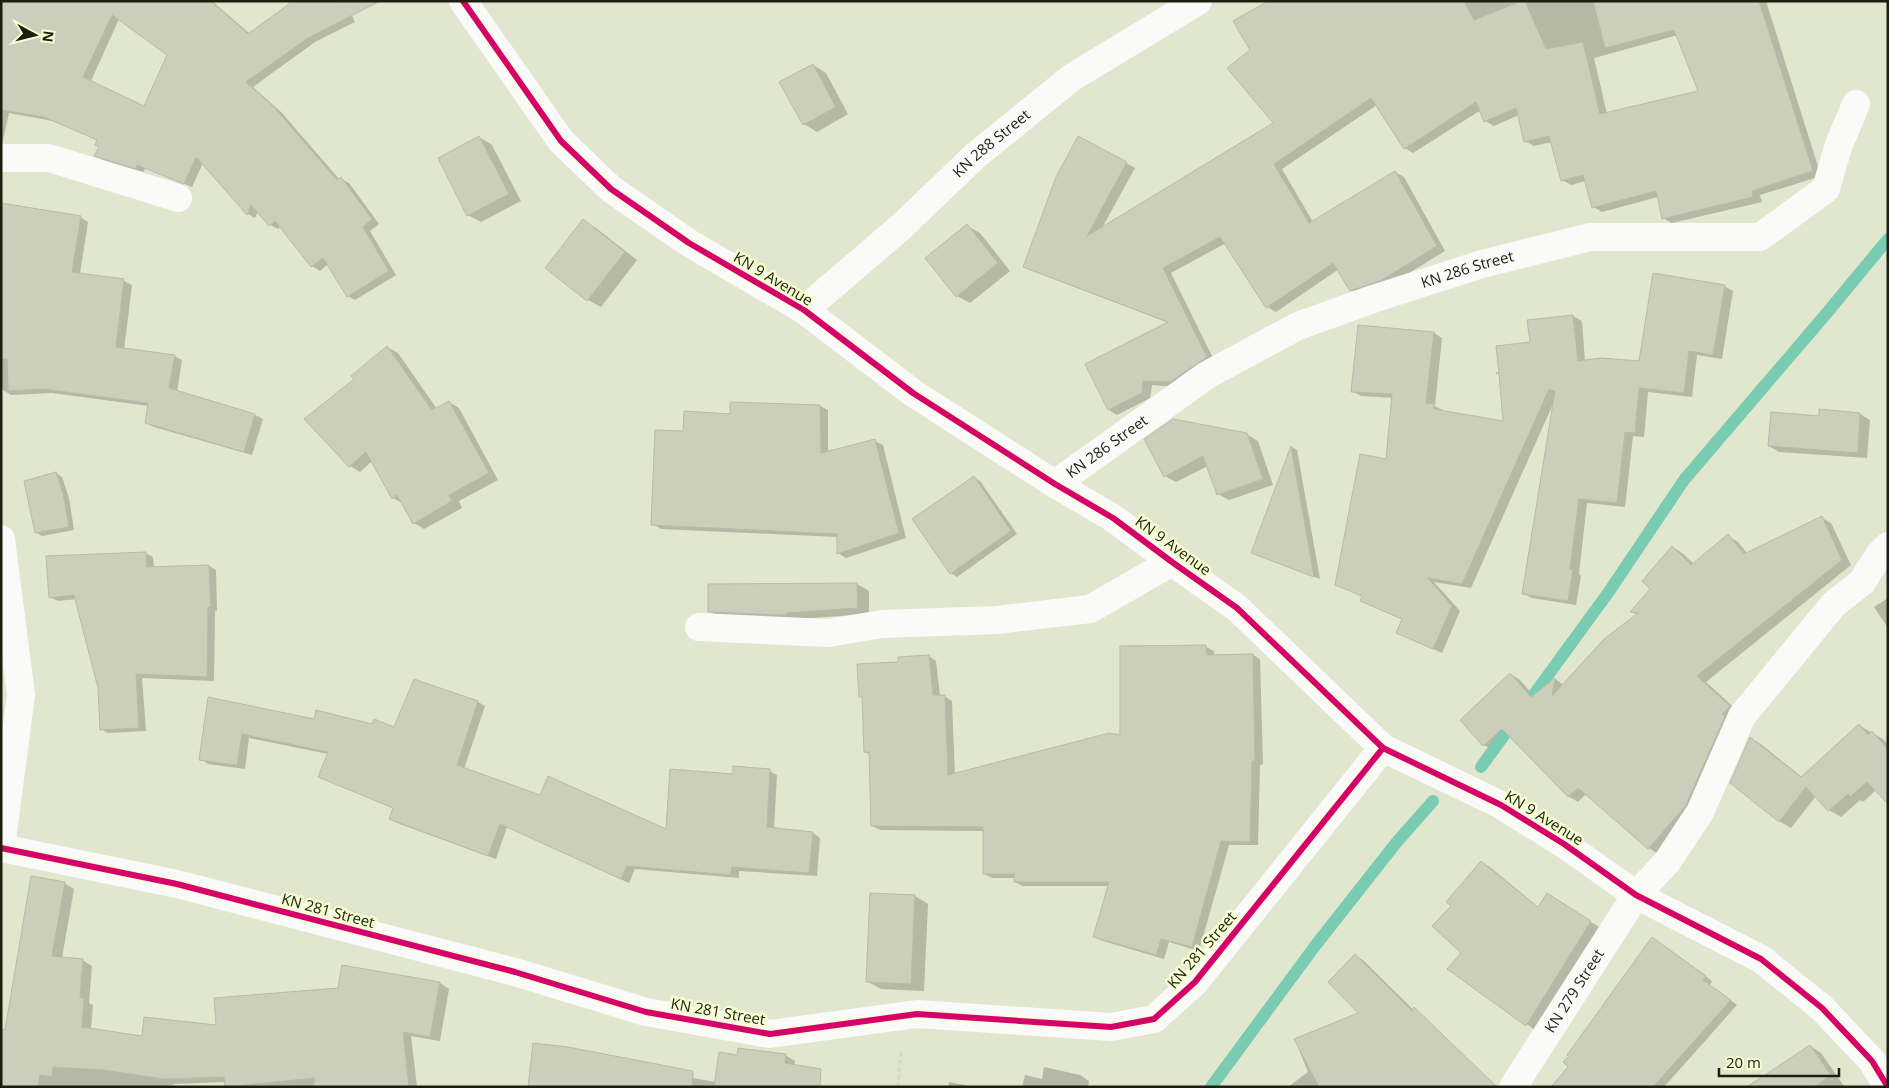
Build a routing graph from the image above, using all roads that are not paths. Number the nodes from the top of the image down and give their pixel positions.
1 (463, 1) edge
2 (1198, 1) edge
3 (1856, 104) dead end
4 (1, 158) edge
5 (178, 198) dead end
6 (804, 310) junction
7 (1055, 484) junction
8 (1, 539) edge
9 (1888, 546) edge
10 (1172, 562) junction
11 (699, 627) dead end
12 (1383, 748) junction
13 (1, 848) edge
14 (1636, 894) junction
15 (1513, 1087) edge
16 (1888, 1087) edge

1 - 6 street, KN 9 Avenue
2 - 6 street, KN 288 Street
3 - 7 street, KN 286 Street
4 - 5 street
6 - 7 street, KN 9 Avenue
7 - 10 street, KN 9 Avenue
8 - 13 street
9 - 14 street, KN 279 Street
10 - 11 street
10 - 12 street, KN 9 Avenue
12 - 13 street, KN 281 Street
12 - 14 street, KN 9 Avenue
14 - 15 street, KN 279 Street
14 - 16 street, KN 9 Avenue

